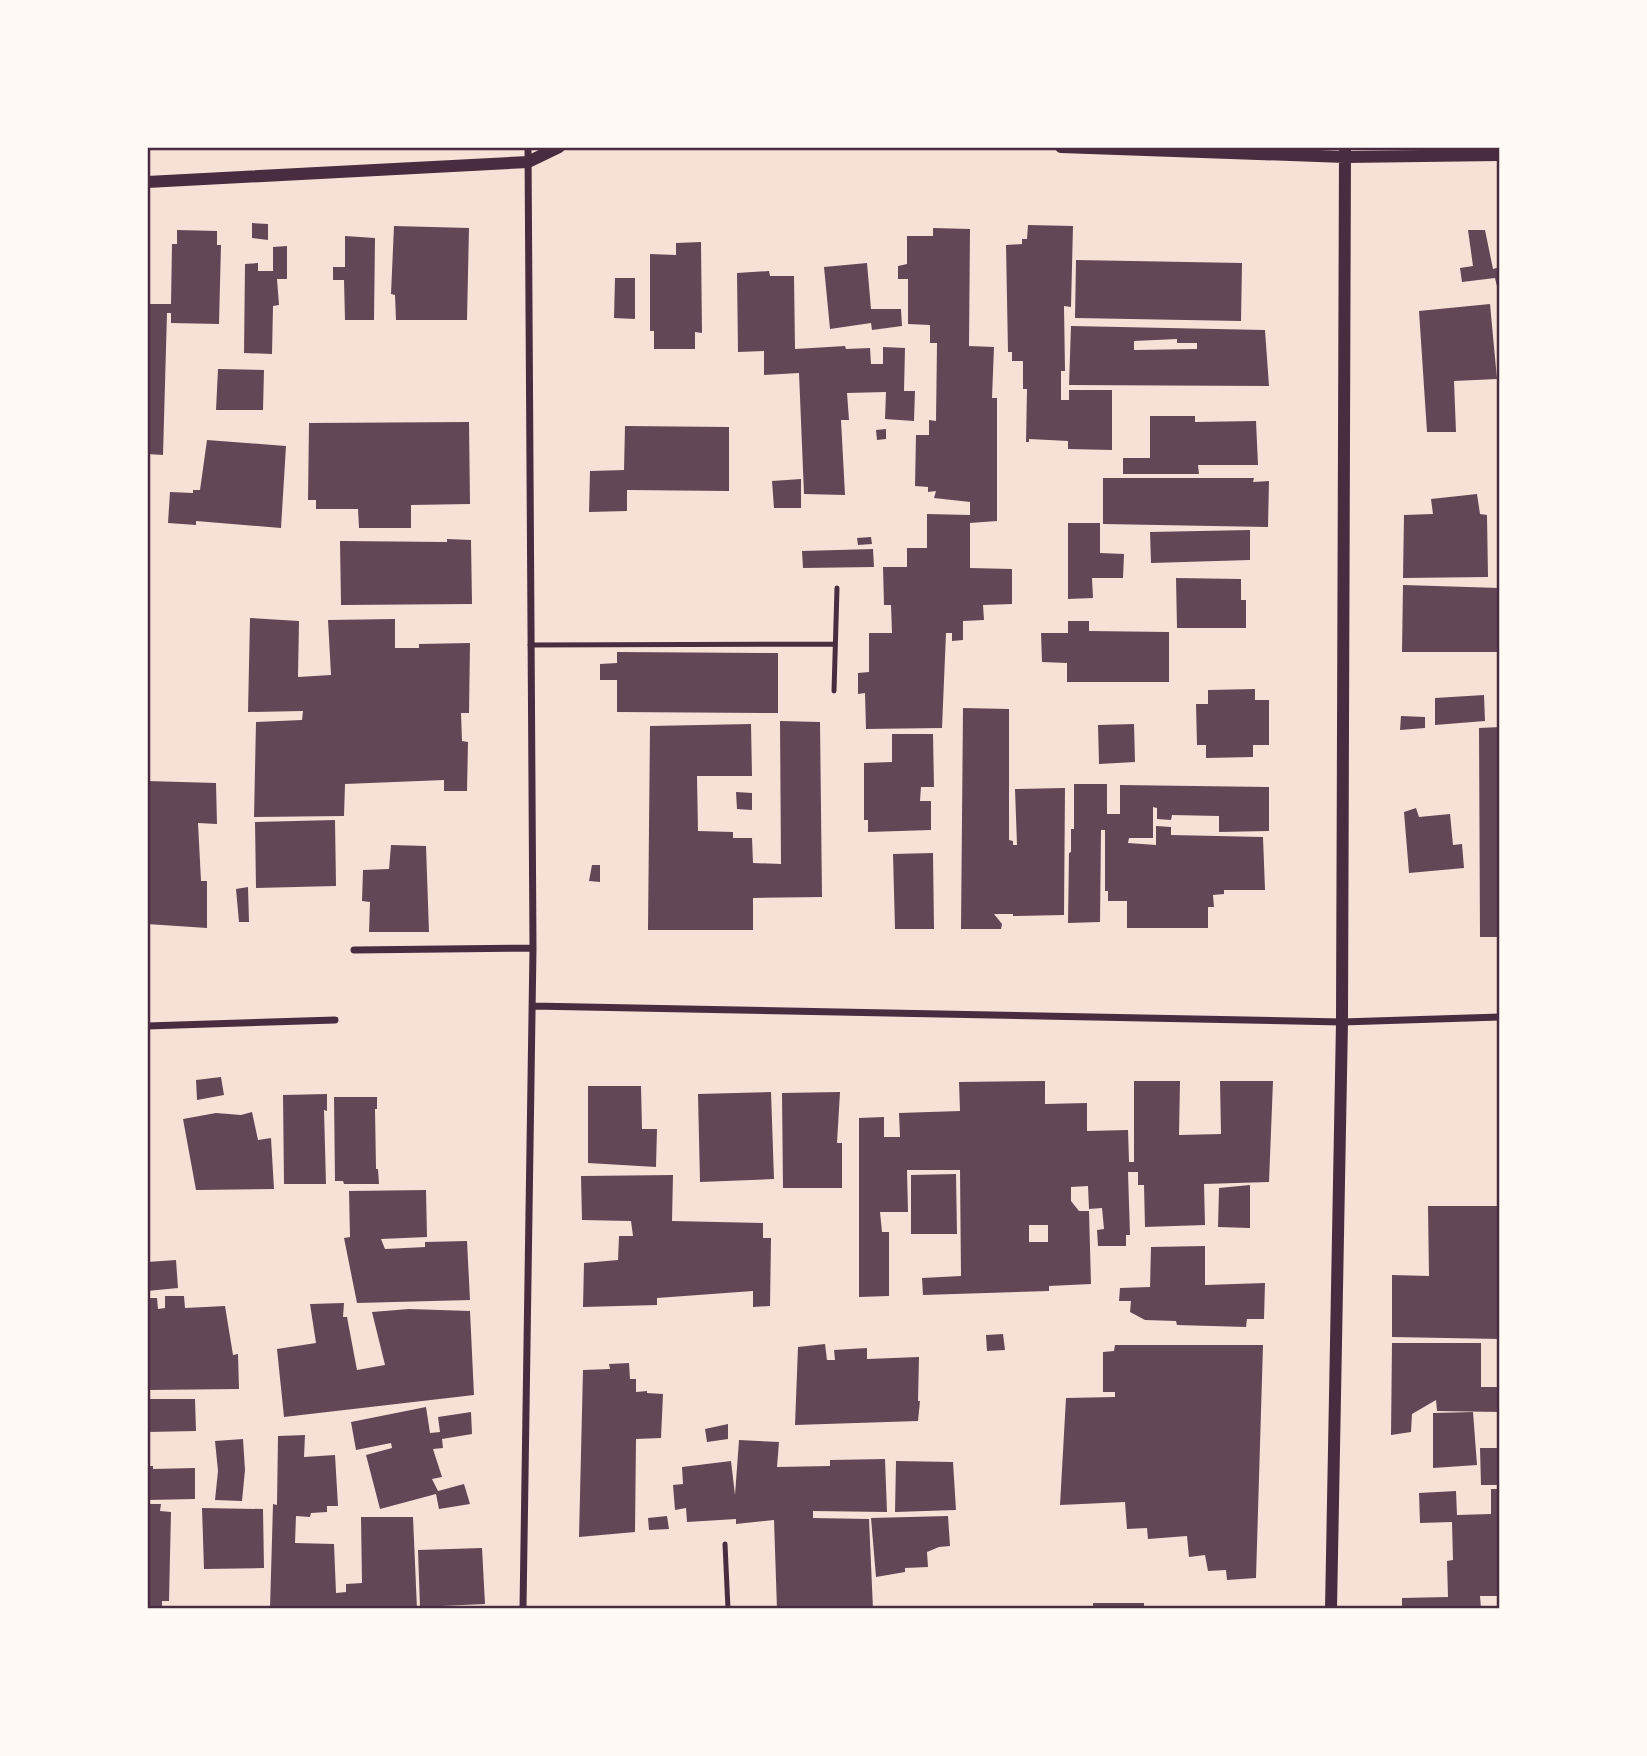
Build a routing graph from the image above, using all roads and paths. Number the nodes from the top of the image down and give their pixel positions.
1 (528, 147) edge
2 (559, 147) edge
3 (1061, 147) edge
4 (1345, 152) edge
5 (1500, 155) edge
6 (528, 162) junction
7 (147, 182) edge
8 (836, 588) dead end
9 (835, 644) junction
10 (530, 645) junction
11 (834, 691) dead end
12 (533, 948) junction
13 (354, 950) dead end
14 (532, 1006) junction
15 (1500, 1017) edge
16 (335, 1020) dead end
17 (1342, 1022) junction
18 (147, 1026) edge
19 (725, 1544) dead end
20 (523, 1609) edge
21 (728, 1609) edge
22 (1331, 1609) edge

1 - 6 street
2 - 6 street
3 - 4 street
4 - 5 street
4 - 17 street
6 - 7 street
6 - 10 street
8 - 9 lane
9 - 10 lane
9 - 11 lane
10 - 12 street
12 - 13 street
12 - 14 street
14 - 17 street
14 - 20 street
15 - 17 street
16 - 18 street
17 - 22 street
19 - 21 lane

